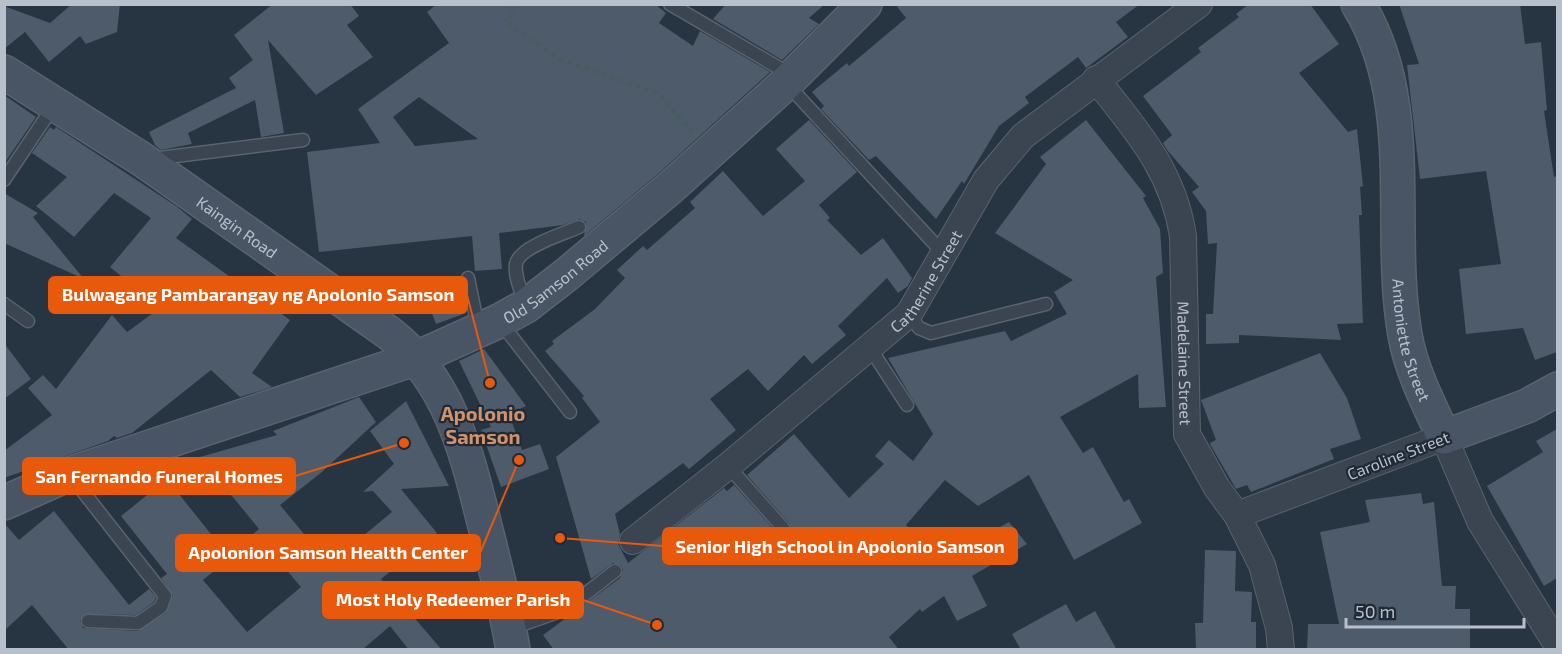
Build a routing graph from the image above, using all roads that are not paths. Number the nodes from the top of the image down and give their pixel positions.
1 (670, 4) edge
2 (865, 4) edge
3 (1198, 4) edge
4 (1358, 4) edge
5 (4, 72) edge
6 (790, 79) junction
7 (1096, 79) junction
8 (56, 103) junction
9 (303, 140) dead end
10 (143, 160) junction
11 (4, 180) edge
12 (579, 227) dead end
13 (944, 254) junction
14 (468, 278) dead end
15 (4, 304) edge
16 (1046, 304) dead end
17 (909, 314) junction
18 (502, 320) junction
19 (28, 321) dead end
20 (870, 348) junction
21 (417, 358) junction
22 (1557, 389) edge
23 (907, 405) dead end
24 (570, 412) dead end
25 (1444, 437) junction
26 (728, 466) junction
27 (69, 474) junction
28 (4, 503) edge
29 (1237, 515) junction
30 (783, 528) dead end
31 (633, 541) dead end
32 (615, 571) dead end
33 (88, 621) dead end
34 (512, 639) edge
35 (1552, 646) edge
36 (1281, 650) edge

1 - 6 lane
2 - 6 street, Old Samson Road
3 - 7 street, Catherine Street
4 - 25 street, Antoniette Street
5 - 8 street, Kaingin Road
6 - 13 lane
6 - 18 street, Old Samson Road
7 - 13 street, Catherine Street
7 - 29 street, Madelaine Street
8 - 10 street, Kaingin Road
8 - 11 lane
9 - 10 lane
10 - 21 street, Kaingin Road
12 - 18 lane
13 - 17 street, Catherine Street
14 - 18 lane
15 - 19 lane
16 - 17 lane
17 - 20 street, Catherine Street
18 - 21 street, Old Samson Road
18 - 24 lane
20 - 23 lane
20 - 26 street, Catherine Street
21 - 27 street, Old Samson Road
21 - 34 street, Kaingin Road
22 - 25 street, Caroline Street
25 - 29 street, Caroline Street
25 - 35 street, Antoniette Street
26 - 30 lane
26 - 31 street, Catherine Street
27 - 28 street, Old Samson Road
27 - 33 lane
29 - 36 street, Madelaine Street
32 - 34 lane

